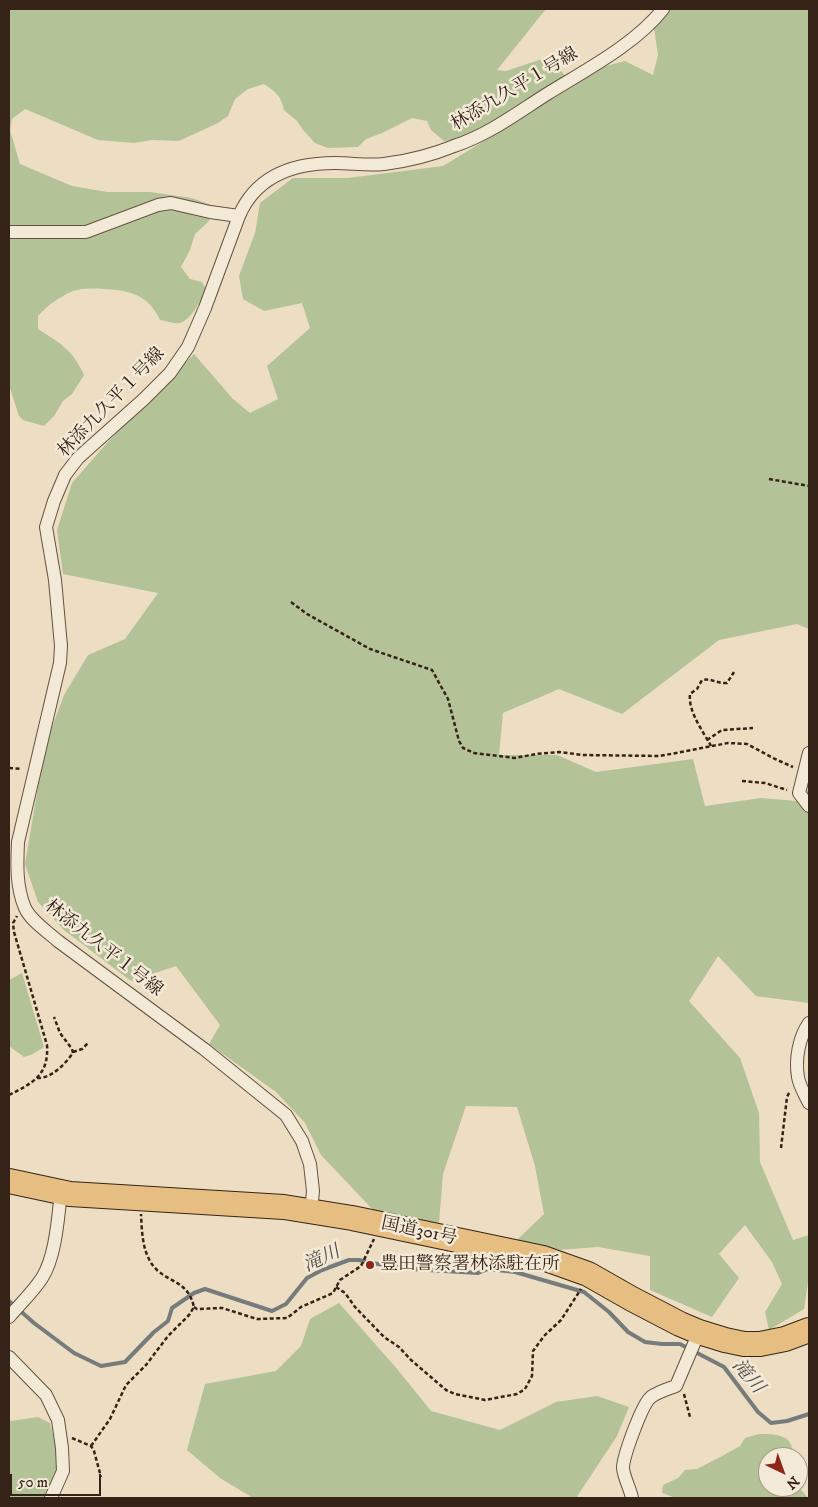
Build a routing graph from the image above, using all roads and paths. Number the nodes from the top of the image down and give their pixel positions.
1 (662, 9) edge
2 (239, 216) junction
3 (9, 232) edge
4 (769, 479) dead end
5 (809, 486) edge
6 (291, 602) dead end
7 (734, 672) dead end
8 (753, 728) dead end
9 (707, 740) junction
10 (712, 746) junction
11 (809, 753) edge
12 (804, 771) junction
13 (742, 781) dead end
14 (799, 793) junction
15 (809, 806) edge
16 (26, 909) junction
17 (54, 1018) dead end
18 (809, 1023) edge
19 (88, 1043) dead end
20 (72, 1052) junction
21 (37, 1078) junction
22 (798, 1078) junction
23 (9, 1095) edge
24 (809, 1103) edge
25 (781, 1148) dead end
26 (9, 1181) edge
27 (61, 1192) junction
28 (140, 1198) junction
29 (311, 1212) junction
30 (374, 1223) junction
31 (588, 1274) junction
32 (336, 1287) junction
33 (194, 1307) junction
34 (9, 1317) edge
35 (809, 1330) edge
36 (699, 1332) junction
37 (9, 1357) edge
38 (678, 1381) junction
39 (690, 1417) dead end
40 (60, 1438) junction
41 (91, 1446) junction
42 (101, 1478) dead end
43 (51, 1498) edge
44 (632, 1498) edge

1 - 2 street, 林添九久平１号線
2 - 3 street
2 - 16 street, 林添九久平１号線
4 - 5 path
6 - 10 path
7 - 9 path
8 - 9 path
9 - 10 path
10 - 12 path
11 - 12 street
12 - 14 street
13 - 14 path
14 - 15 street
16 - 21 path
16 - 29 street, 林添九久平１号線
17 - 20 path
18 - 22 street
19 - 20 path
20 - 21 path
21 - 23 path
22 - 24 street
22 - 25 path
26 - 27 highway, 国道301号
27 - 28 highway, 国道301号
27 - 34 street
28 - 29 highway, 国道301号
28 - 33 path
29 - 30 highway, 国道301号
30 - 31 highway, 国道301号
30 - 32 path
31 - 32 path
31 - 36 highway, 国道301号
32 - 33 path
33 - 41 path
35 - 36 highway, 国道301号
36 - 38 street
37 - 40 street
38 - 39 path
38 - 44 street
40 - 41 path
40 - 43 street
41 - 42 path

